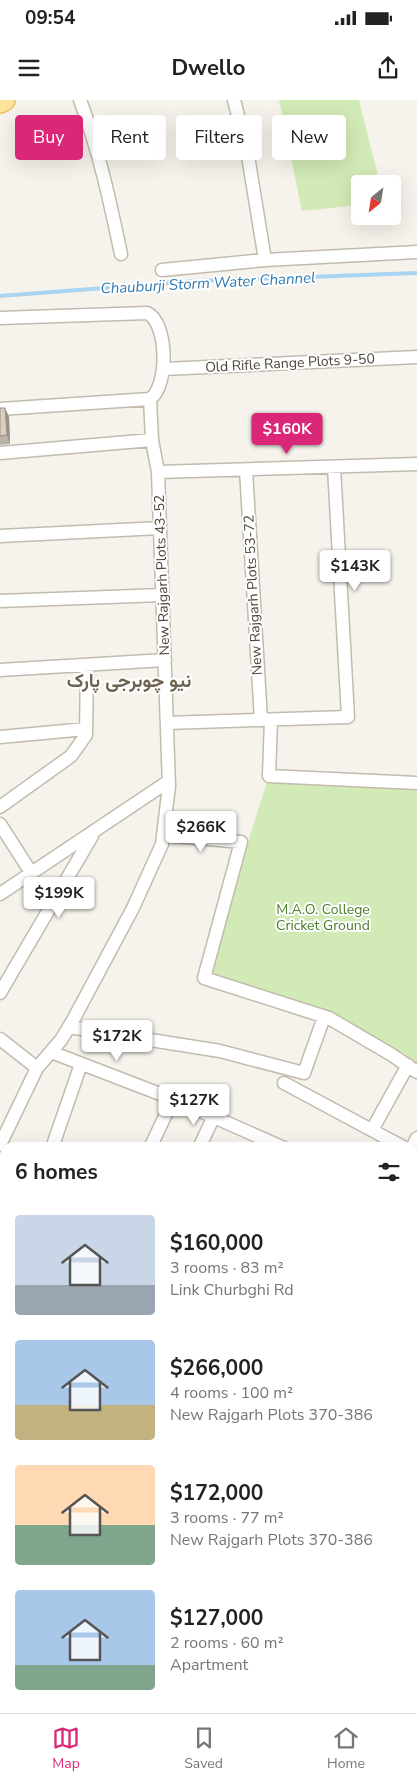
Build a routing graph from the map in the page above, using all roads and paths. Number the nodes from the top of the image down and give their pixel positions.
1 (4, 100) edge
2 (80, 100) edge
3 (234, 100) edge
4 (0, 102) edge
5 (417, 252) edge
6 (121, 254) dead end
7 (265, 260) junction
8 (162, 270) dead end
9 (0, 318) edge
10 (417, 357) edge
11 (164, 369) junction
12 (150, 399) junction
13 (0, 409) edge
14 (152, 440) junction
15 (0, 453) edge
16 (417, 464) edge
17 (334, 467) junction
18 (246, 470) junction
19 (158, 472) junction
20 (160, 528) junction
21 (0, 536) edge
22 (162, 595) junction
23 (0, 601) edge
24 (165, 660) junction
25 (87, 665) junction
26 (0, 670) edge
27 (266, 720) junction
28 (167, 723) junction
29 (86, 729) junction
30 (0, 737) edge
31 (169, 781) junction
32 (417, 783) edge
33 (0, 807) edge
34 (0, 824) edge
35 (94, 832) junction
36 (163, 835) junction
37 (32, 874) junction
38 (0, 894) edge
39 (0, 993) edge
40 (324, 1017) junction
41 (69, 1027) junction
42 (0, 1039) edge
43 (50, 1052) junction
44 (81, 1064) junction
45 (37, 1068) junction
46 (412, 1069) edge
47 (284, 1083) dead end
48 (173, 1098) junction
49 (214, 1116) junction
50 (372, 1130) junction
51 (1, 1142) edge
52 (54, 1142) edge
53 (153, 1142) edge
54 (202, 1142) edge
55 (271, 1142) edge
56 (394, 1142) edge

1 - 4 main road
2 - 6 street
3 - 7 street
5 - 7 street
7 - 8 street
9 - 11 street
10 - 11 street, Old Rifle Range Plots 9-50
11 - 12 street
12 - 13 street
12 - 14 street, New Rajgarh Plots 43-52
14 - 15 street
14 - 19 street, New Rajgarh Plots 43-52
16 - 17 street
17 - 18 street
17 - 27 street
18 - 19 street
18 - 27 street, New Rajgarh Plots 53-72
19 - 20 street, New Rajgarh Plots 43-52
20 - 21 street
20 - 22 street, New Rajgarh Plots 43-52
22 - 23 street
22 - 24 street, New Rajgarh Plots 43-52
24 - 25 street
24 - 28 street, New Rajgarh Plots 43-52
25 - 26 street
25 - 29 street
27 - 28 street
27 - 32 street, New Rajgarh Plots 53-72
28 - 31 street, New Rajgarh Plots 43-52
29 - 30 street
29 - 33 street
31 - 35 street
31 - 36 street, New Rajgarh Plots 43-52
34 - 37 street
35 - 37 street
35 - 39 street
36 - 40 street
36 - 41 street, New Rajgarh Plots 43-52
37 - 38 street
40 - 41 street
40 - 46 street
41 - 43 street, New Rajgarh Plots 43-52
42 - 45 street
43 - 44 street
43 - 45 street, New Rajgarh Plots 43-52
44 - 48 street
44 - 52 street
45 - 51 street, New Rajgarh Plots 43-52
46 - 50 street
47 - 50 street
48 - 49 street
48 - 53 street
49 - 54 street
49 - 55 street
50 - 56 street

